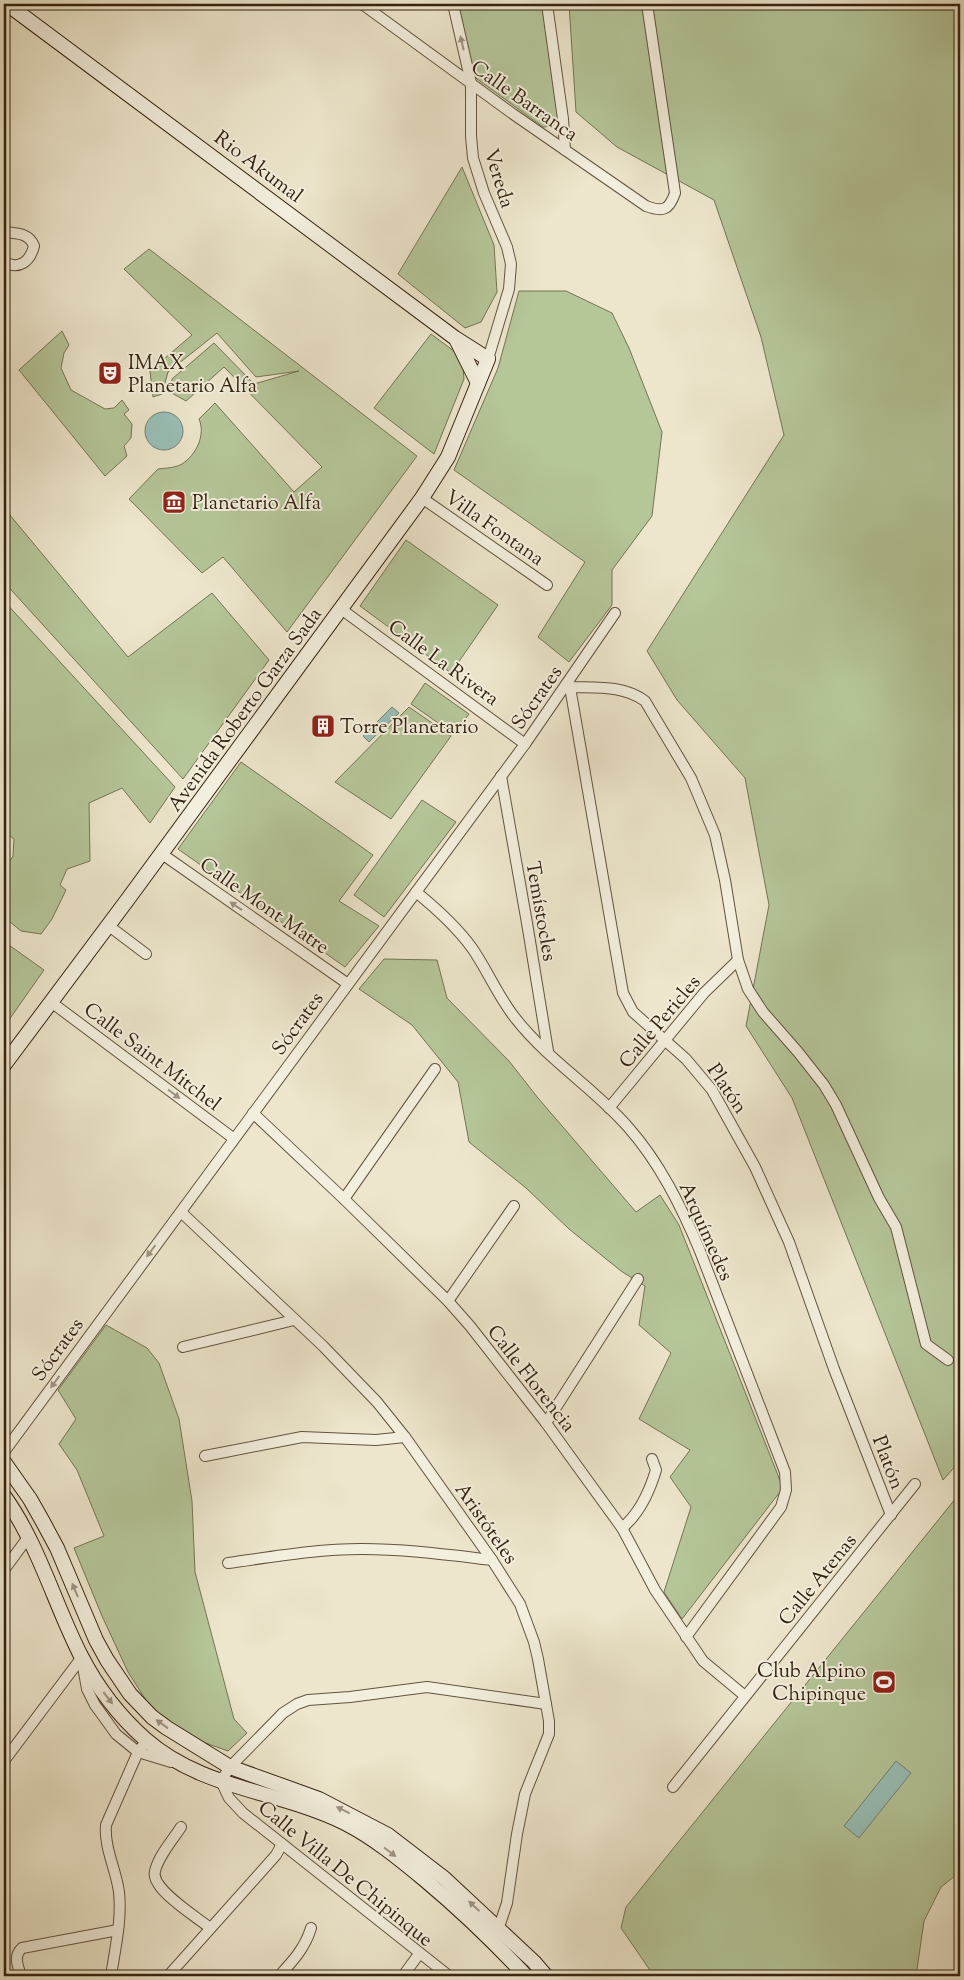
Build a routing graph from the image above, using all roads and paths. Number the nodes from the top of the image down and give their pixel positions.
1 (8, 4) edge
2 (362, 4) edge
3 (453, 4) edge
4 (547, 4) edge
5 (647, 4) edge
6 (471, 83) junction
7 (565, 150) junction
8 (4, 232) edge
9 (4, 262) edge
10 (455, 338) junction
11 (488, 360) junction
12 (478, 383) junction
13 (422, 498) junction
14 (547, 584) dead end
15 (341, 609) junction
16 (615, 613) dead end
17 (568, 686) junction
18 (525, 744) junction
19 (501, 776) junction
20 (162, 854) junction
21 (416, 892) junction
22 (108, 926) junction
23 (146, 954) dead end
24 (738, 960) junction
25 (348, 984) junction
26 (51, 1002) junction
27 (664, 1041) junction
28 (548, 1051) junction
29 (4, 1066) edge
30 (434, 1069) dead end
31 (609, 1108) junction
32 (253, 1113) junction
33 (233, 1138) junction
34 (344, 1199) junction
35 (514, 1206) dead end
36 (181, 1212) junction
37 (638, 1279) dead end
38 (448, 1301) junction
39 (294, 1320) junction
40 (183, 1347) dead end
41 (948, 1360) dead end
42 (546, 1423) junction
43 (405, 1437) junction
44 (4, 1452) edge
45 (205, 1456) dead end
46 (652, 1459) dead end
47 (4, 1462) edge
48 (915, 1484) dead end
49 (4, 1496) edge
50 (891, 1515) junction
51 (622, 1528) junction
52 (29, 1536) junction
53 (492, 1560) junction
54 (228, 1563) dead end
55 (4, 1570) edge
56 (686, 1637) junction
57 (82, 1658) junction
58 (745, 1696) junction
59 (546, 1704) junction
60 (147, 1740) junction
61 (203, 1750) junction
62 (138, 1752) junction
63 (4, 1761) edge
64 (234, 1768) junction
65 (188, 1769) junction
66 (226, 1786) junction
67 (673, 1787) dead end
68 (181, 1827) dead end
69 (282, 1844) junction
70 (210, 1928) junction
71 (311, 1928) dead end
72 (118, 1930) junction
73 (496, 1934) junction
74 (419, 1954) junction
75 (21, 1976) edge
76 (111, 1976) edge
77 (168, 1976) edge
78 (279, 1976) edge
79 (403, 1976) edge
80 (449, 1976) edge
81 (526, 1976) edge
82 (546, 1976) edge

1 - 10 street, Rio Akumal
2 - 6 street, Calle Barranca
6 -> 3 street, Vereda
4 - 7 street
5 - 7 street, Calle Barranca
6 - 7 street, Calle Barranca
6 - 11 street, Vereda
8 - 9 street
10 - 11 street, Rio Akumal
10 - 12 street
11 - 12 street, Avenida Roberto Garza Sada
12 - 13 street, Avenida Roberto Garza Sada
13 - 14 street, Villa Fontana
13 - 15 street, Avenida Roberto Garza Sada
15 - 18 street, Calle La Rivera
15 - 20 street, Avenida Roberto Garza Sada
16 - 17 street, Sócrates
17 - 18 street, Sócrates
17 - 24 street
17 - 27 street, Platón
18 - 19 street, Sócrates
19 - 21 street, Sócrates
19 - 28 street, Temístocles
20 - 22 street, Avenida Roberto Garza Sada
25 -> 20 street, Calle Mont Matre
21 - 25 street, Sócrates
21 - 28 street, Arquímedes
22 - 23 street
22 - 26 street, Avenida Roberto Garza Sada
24 - 27 street, Calle Pericles
24 - 41 street
25 - 32 street, Sócrates
26 - 29 street, Avenida Roberto Garza Sada
26 -> 33 street, Calle Saint Mitchel
27 - 31 street, Calle Pericles
27 - 50 street, Platón
28 - 31 street, Arquímedes
30 - 34 street
31 - 56 street, Arquímedes
32 - 33 street, Sócrates
32 - 34 street, Calle Florencia
33 - 36 street, Sócrates
34 - 38 street, Calle Florencia
35 - 38 street
36 - 39 street, Aristóteles
36 -> 44 street, Sócrates
37 - 42 street
38 - 42 street, Calle Florencia
39 - 40 street
39 - 43 street, Aristóteles
42 - 51 street, Calle Florencia
43 - 45 street
43 - 53 street, Aristóteles
46 - 51 street
61 -> 47 street
48 - 50 street, Calle Atenas
49 - 52 street
50 - 58 street, Calle Atenas
51 - 56 street, Calle Florencia
52 - 55 street
52 - 57 street
53 - 54 street
53 - 59 street, Aristóteles
56 - 58 street, Calle Florencia
57 -> 60 street
57 - 62 street
57 - 63 street
58 - 67 street, Calle Atenas
59 - 64 street
59 - 73 street, Aristóteles
60 - 62 street
60 - 65 street
61 - 64 street
61 - 65 street
62 - 65 street
62 - 72 street
64 - 66 street
73 -> 64 street
65 - 66 street
66 - 69 street, Calle Villa De Chipinque
66 -> 73 street
68 - 70 street
69 - 70 street
69 - 74 street, Calle Villa De Chipinque
70 - 77 street
71 - 78 street
72 - 75 street
72 - 76 street
73 - 81 street
73 - 82 street
74 - 79 street
74 - 80 street, Calle Villa De Chipinque

